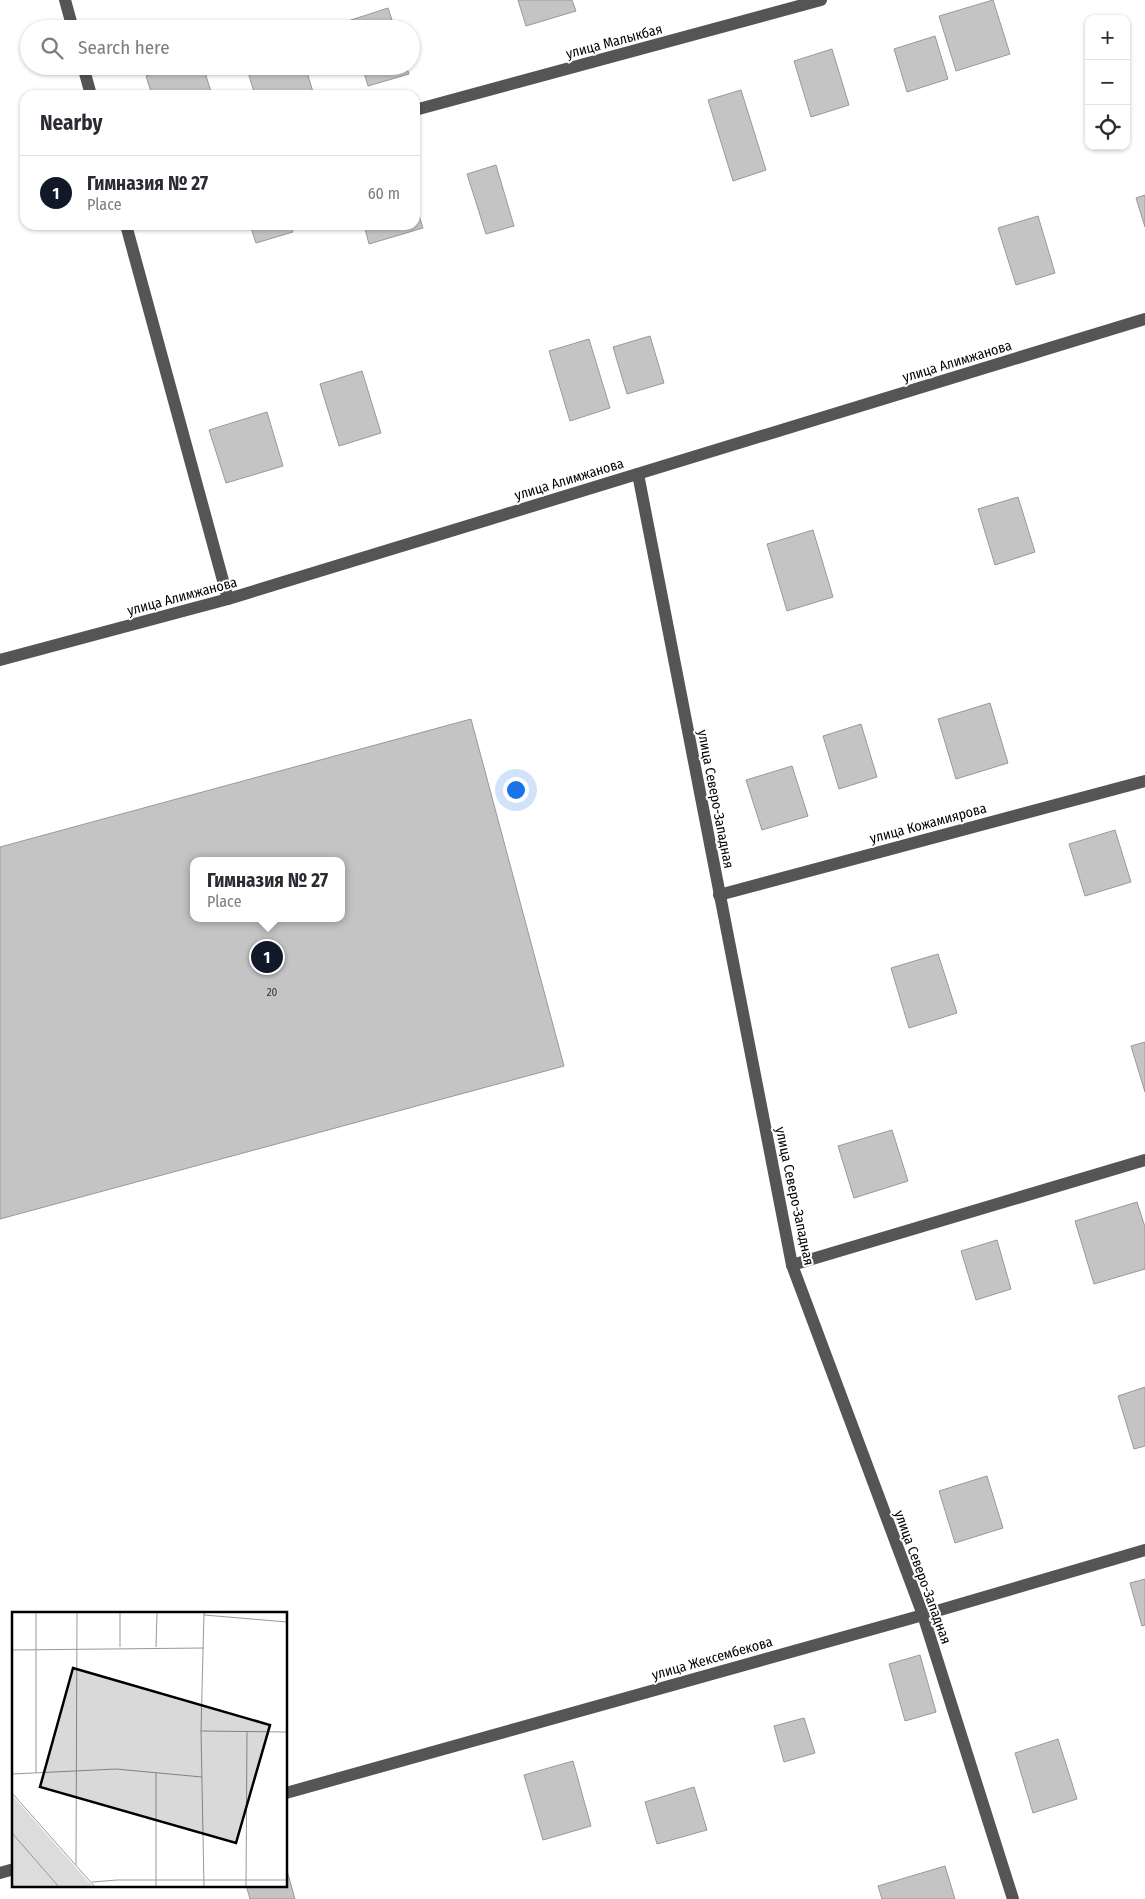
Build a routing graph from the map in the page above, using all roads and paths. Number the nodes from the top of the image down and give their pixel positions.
1 (65, 0) edge
2 (821, 0) edge
3 (71, 20) edge
4 (85, 75) edge
5 (90, 90) edge
6 (420, 109) edge
7 (127, 230) edge
8 (1145, 319) edge
9 (638, 474) junction
10 (228, 599) junction
11 (0, 660) edge
12 (1145, 781) edge
13 (719, 895) junction
14 (1145, 1160) edge
15 (792, 1265) junction
16 (1145, 1550) edge
17 (923, 1615) junction
18 (288, 1792) edge
19 (1013, 1899) edge

1 - 3 street
2 - 6 street, улица Малыкбая
4 - 5 street
7 - 10 street
8 - 9 street, улица Алимжанова
9 - 10 street, улица Алимжанова
9 - 13 street, улица Северо-Западная
10 - 11 street, улица Алимжанова
12 - 13 street, улица Кожамиярова
13 - 15 street, улица Северо-Западная
14 - 15 street
15 - 17 street, улица Северо-Западная
16 - 17 street, улица Жексембекова
17 - 18 street, улица Жексембекова
17 - 19 street, улица Северо-Западная

